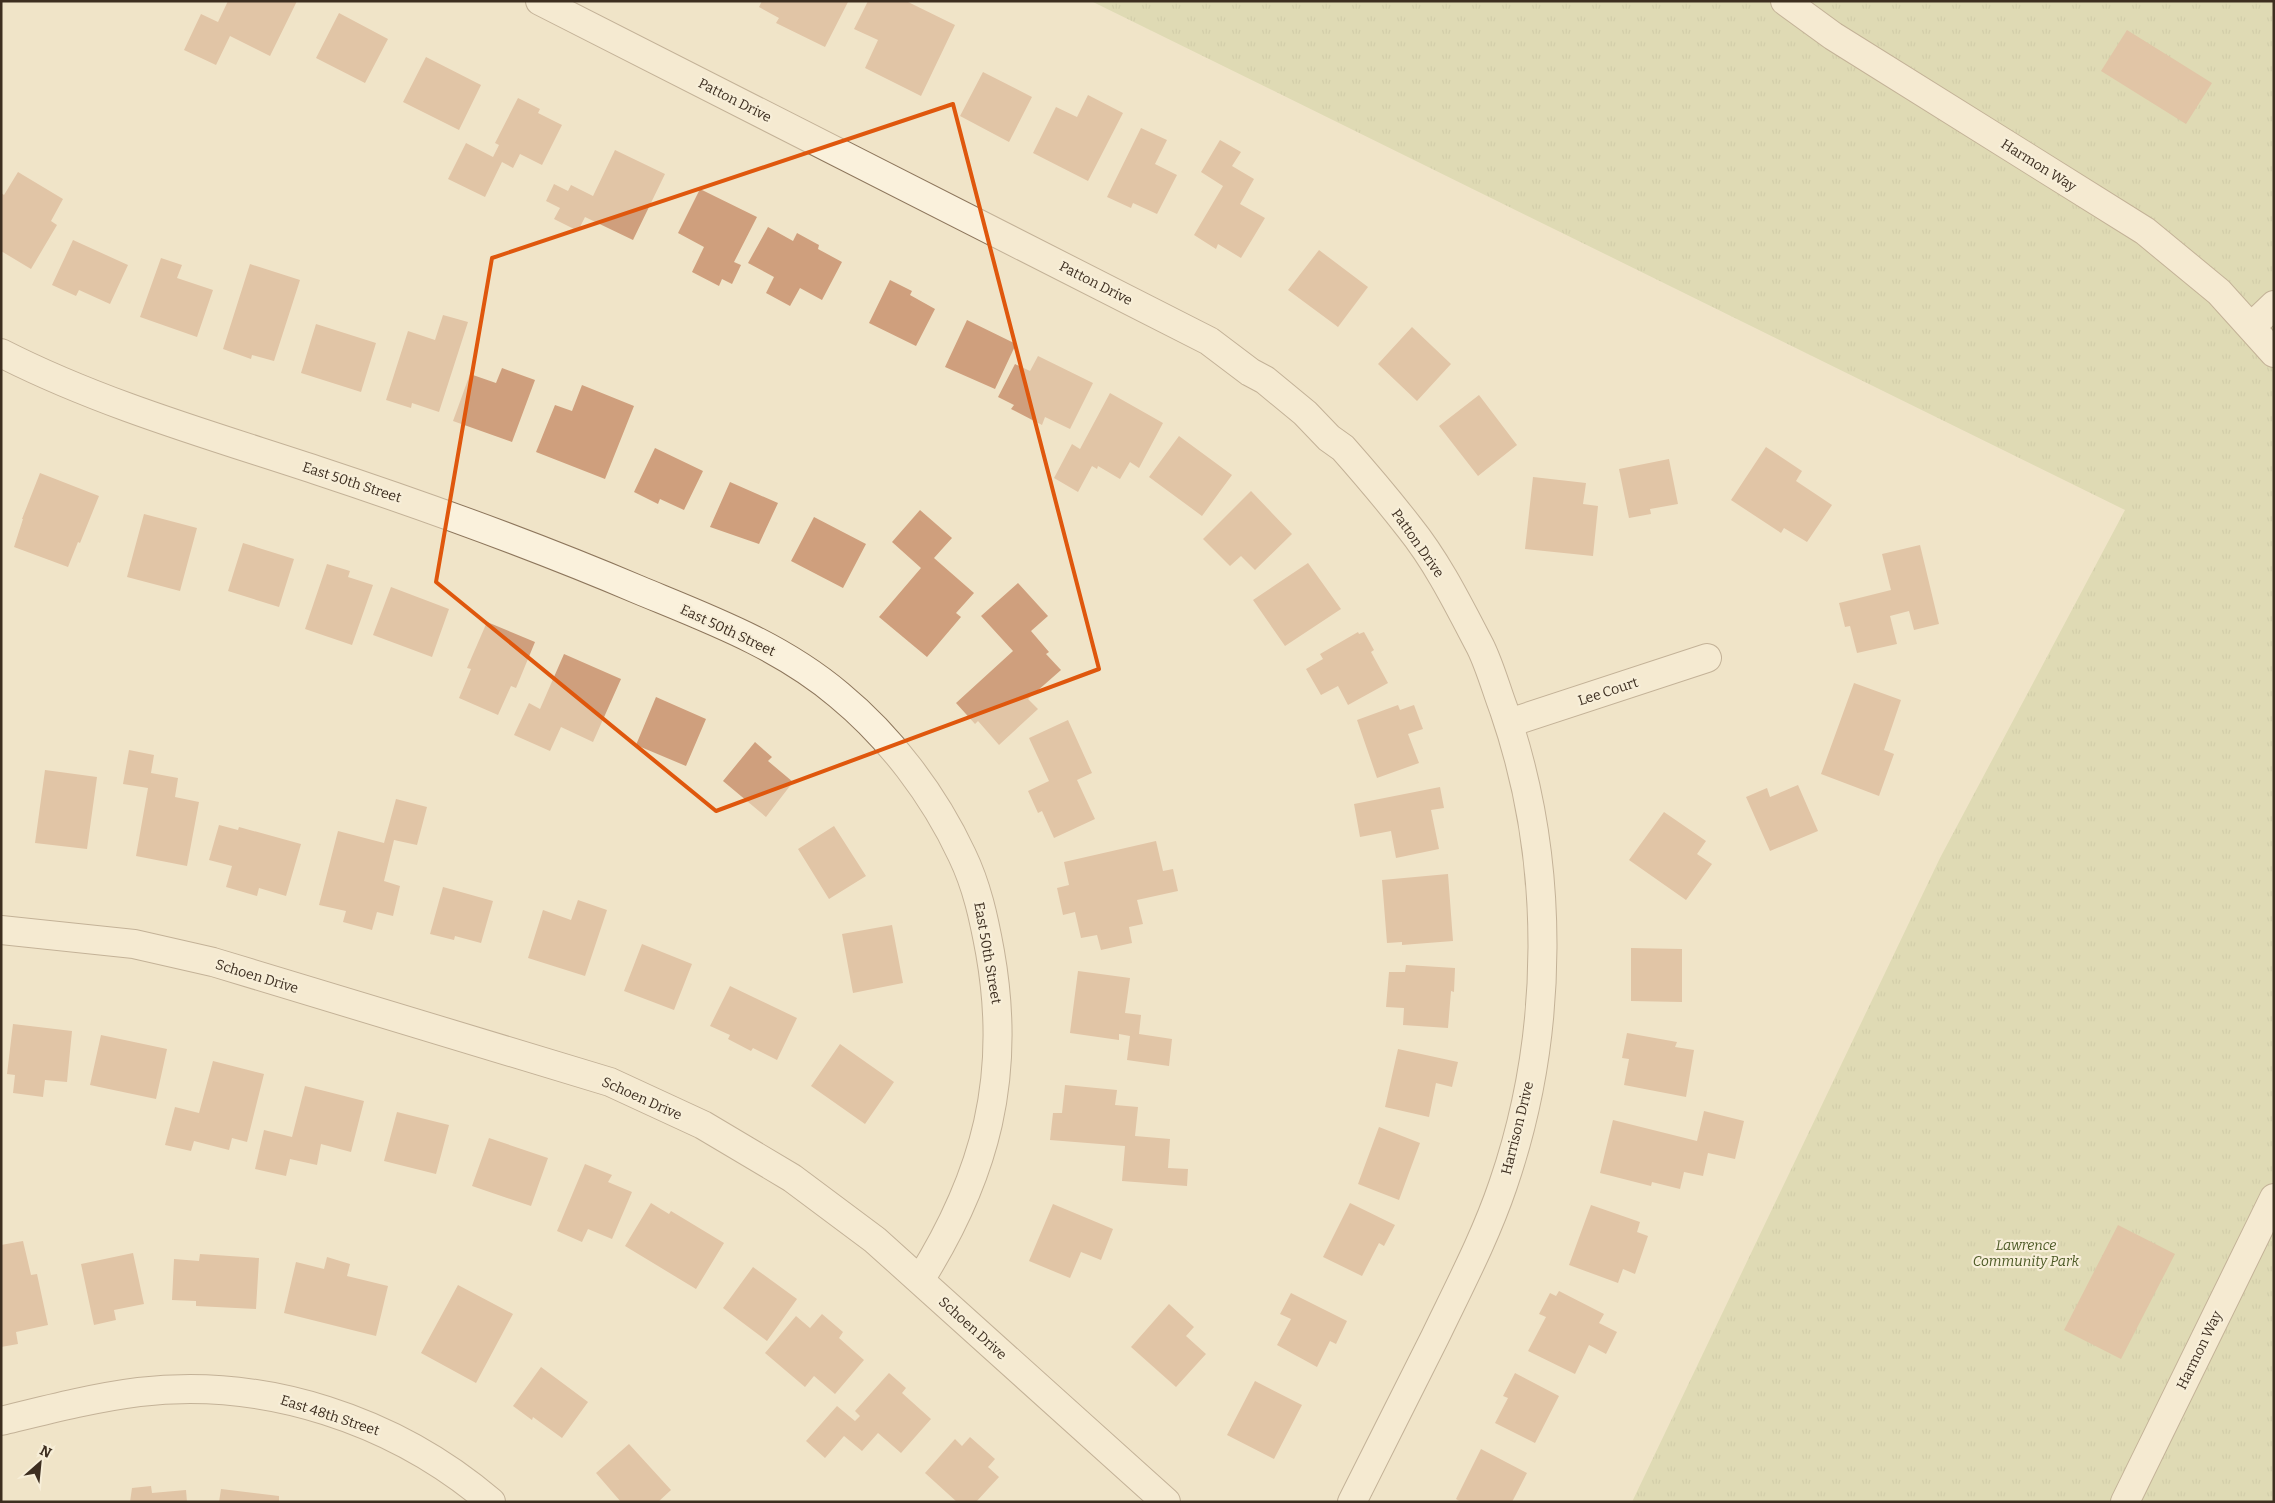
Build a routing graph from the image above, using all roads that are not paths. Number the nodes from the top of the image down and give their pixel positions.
1 (540, 1) edge
2 (1785, 1) edge
3 (2274, 305) edge
4 (2251, 327) junction
5 (1, 353) edge
6 (2274, 353) edge
7 (1707, 658) dead end
8 (1509, 724) junction
9 (1, 930) edge
10 (2274, 1198) edge
11 (920, 1280) junction
12 (1, 1421) edge
13 (491, 1502) edge
14 (1166, 1502) edge
15 (1352, 1502) edge
16 (2124, 1502) edge

1 - 8 street, Patton Drive
2 - 4 street, Harmon Way
3 - 4 street
4 - 6 street, Harmon Way
5 - 11 street, East 50th Street
7 - 8 street, Lee Court
8 - 15 street, Harrison Drive
9 - 11 street, Schoen Drive
10 - 16 street, Harmon Way
11 - 14 street, Schoen Drive
12 - 13 street, East 48th Street

